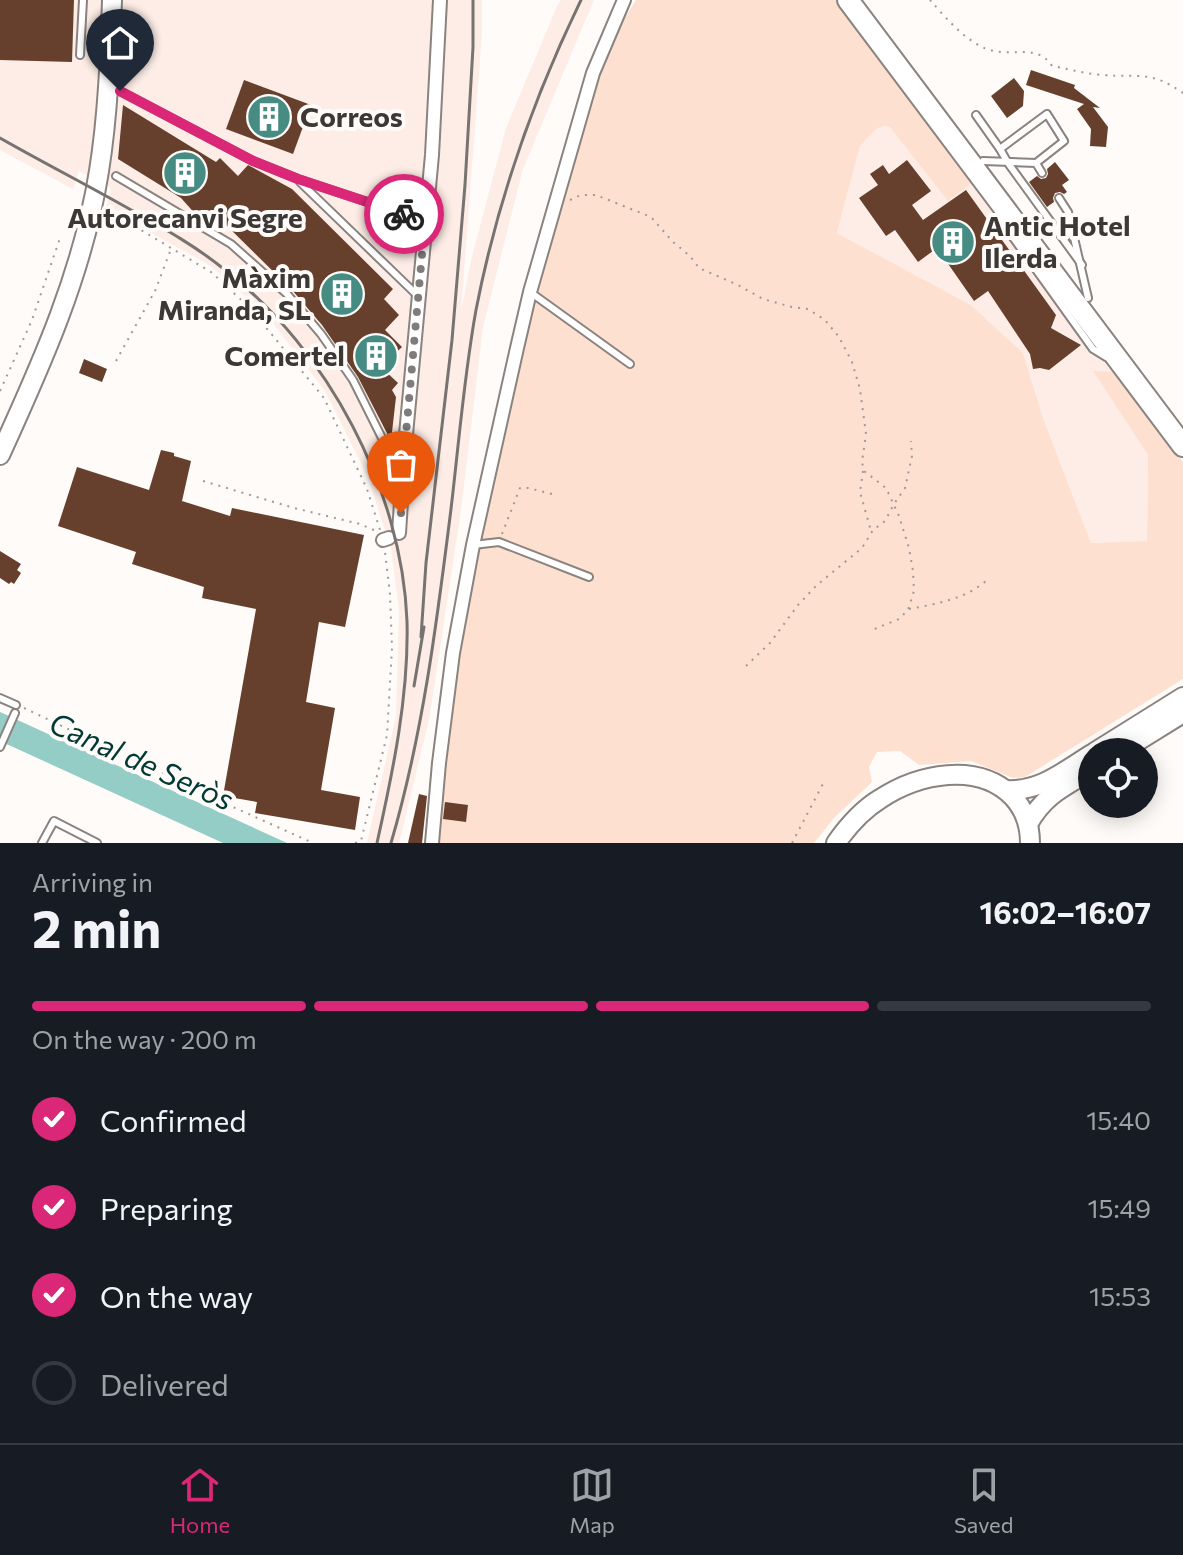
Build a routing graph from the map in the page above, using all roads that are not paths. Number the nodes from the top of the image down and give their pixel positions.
1 (83, 0) edge
2 (112, 0) edge
3 (440, 0) edge
4 (624, 0) edge
5 (848, 0) edge
6 (864, 0) edge
7 (80, 55) dead end
8 (109, 86) junction
9 (976, 115) dead end
10 (992, 155) junction
11 (1008, 163) junction
12 (1036, 163) junction
13 (1042, 173) dead end
14 (116, 176) dead end
15 (298, 179) junction
16 (1059, 198) dead end
17 (425, 221) junction
18 (1082, 265) junction
19 (530, 292) junction
20 (418, 296) junction
21 (1088, 298) junction
22 (630, 364) dead end
23 (1183, 424) edge
24 (1183, 446) edge
25 (0, 455) edge
26 (404, 469) junction
27 (390, 537) road end
28 (473, 545) junction
29 (589, 577) dead end
30 (1183, 697) edge
31 (0, 698) edge
32 (16, 705) road end
33 (15, 713) dead end
34 (1183, 713) edge
35 (1117, 738) edge
36 (1143, 738) edge
37 (0, 747) edge
38 (1078, 762) edge
39 (1078, 779) edge
40 (1006, 790) junction
41 (1029, 834) edge
42 (42, 843) edge
43 (97, 843) edge
44 (432, 843) edge
45 (836, 843) edge

1 - 7 lane
2 - 8 main road
3 - 17 street
4 - 19 street
5 - 24 main road
6 - 10 main road
8 - 15 lane
8 - 25 main road
9 - 10 lane
10 - 11 lane
10 - 11 lane
10 - 12 lane
10 - 21 main road
11 - 12 lane
11 - 18 lane
12 - 13 lane
14 - 26 lane
15 - 17 lane
15 - 20 lane
16 - 18 lane
17 - 20 street
18 - 21 lane
19 - 22 lane
19 - 28 street
20 - 26 street
21 - 23 main road
26 - 27 street
28 - 29 lane
28 - 44 street
30 - 35 main road
31 - 32 lane
33 - 37 lane
34 - 36 main road
38 - 40 main road
39 - 41 main road
40 - 41 main road
40 - 45 main road
42 - 43 lane

